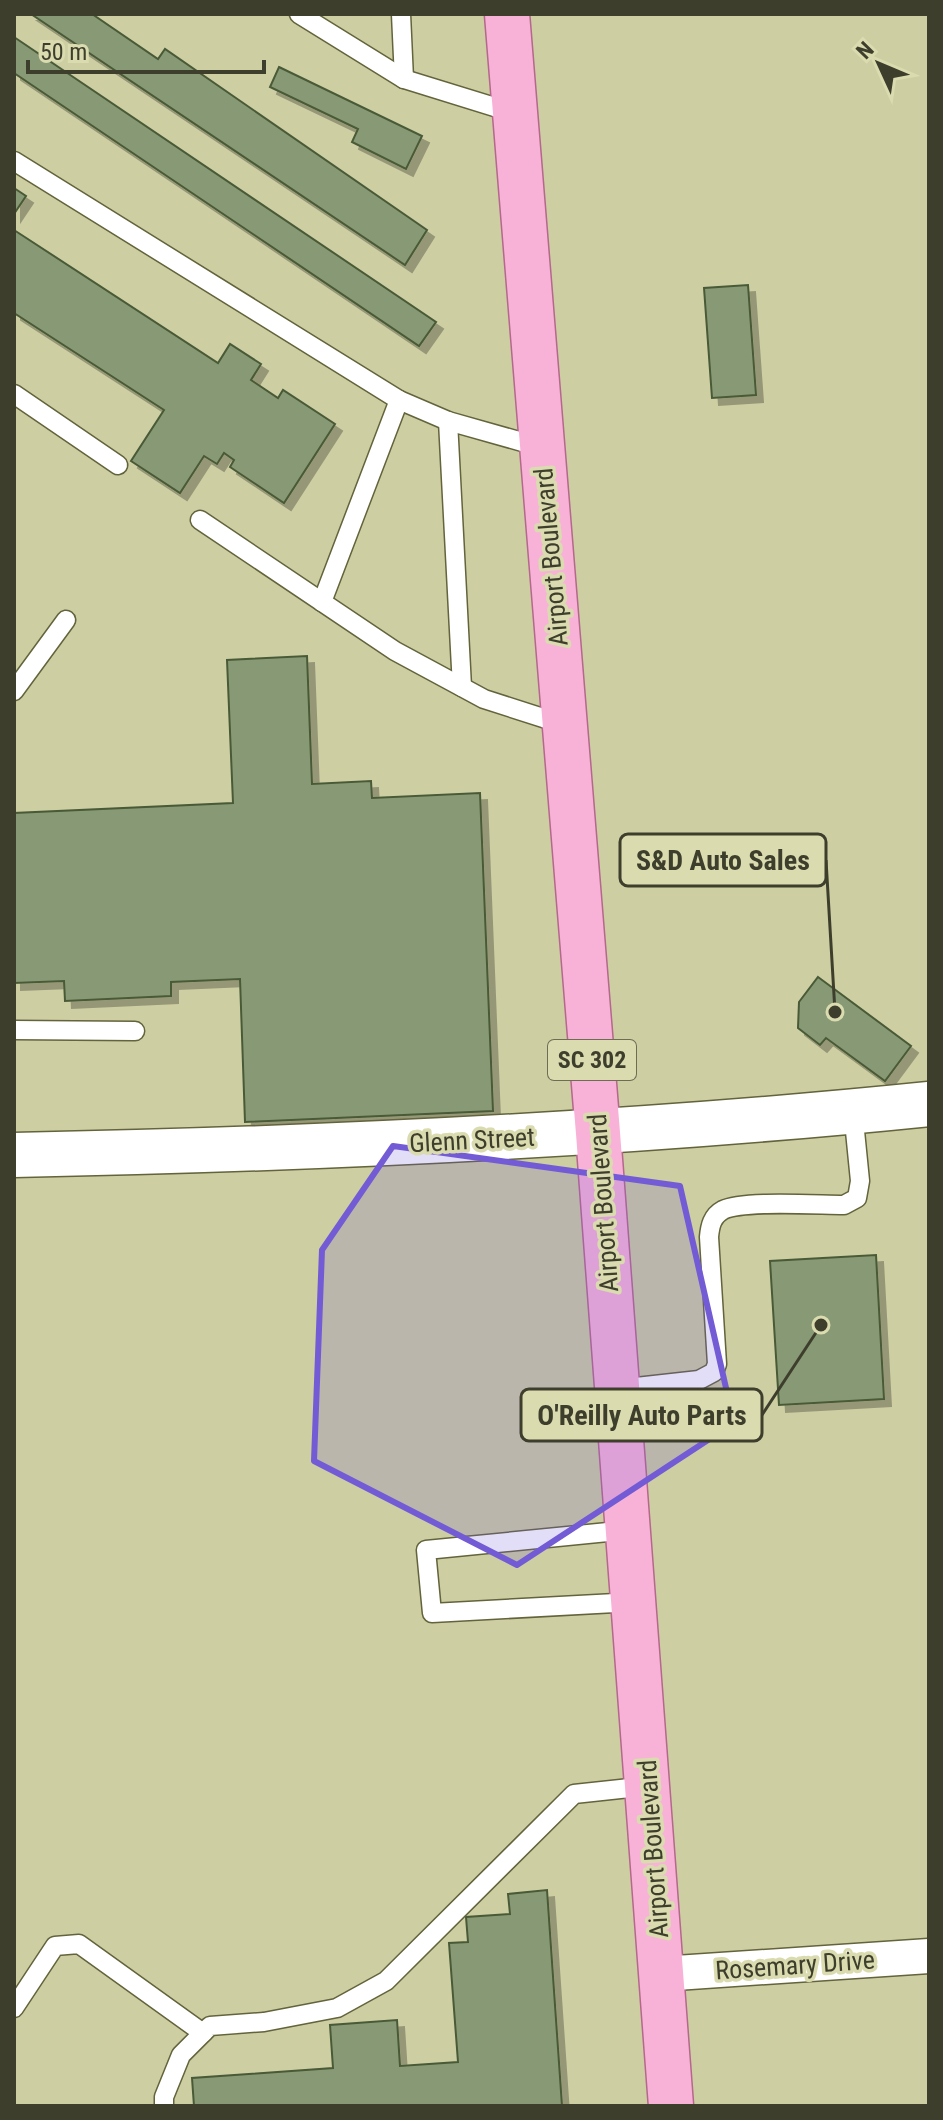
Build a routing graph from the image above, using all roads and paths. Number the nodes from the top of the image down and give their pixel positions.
1 (299, 14) edge
2 (401, 14) edge
3 (507, 14) edge
4 (404, 79) junction
5 (514, 113) junction
6 (14, 161) edge
7 (14, 394) edge
8 (399, 400) junction
9 (448, 421) junction
10 (542, 447) junction
11 (118, 465) dead end
12 (200, 520) dead end
13 (322, 602) junction
14 (66, 620) dead end
15 (462, 687) junction
16 (14, 691) edge
17 (565, 725) junction
18 (14, 1030) edge
19 (135, 1031) dead end
20 (929, 1104) edge
21 (853, 1111) junction
22 (598, 1133) junction
23 (14, 1155) edge
24 (618, 1389) junction
25 (628, 1530) junction
26 (634, 1602) junction
27 (648, 1786) junction
28 (929, 1956) edge
29 (661, 1974) junction
30 (14, 2008) edge
31 (203, 2033) junction
32 (164, 2106) edge
33 (671, 2106) edge

1 - 4 lane
2 - 4 lane
3 - 5 main road, Airport Boulevard / SC 302
4 - 5 lane
5 - 10 main road, Airport Boulevard / SC 302
6 - 8 lane
7 - 11 lane
8 - 9 lane
8 - 13 lane
9 - 10 lane
9 - 15 lane
10 - 17 main road, Airport Boulevard / SC 302
12 - 13 lane
13 - 15 lane
14 - 16 lane
15 - 17 lane
17 - 22 main road, Airport Boulevard / SC 302
18 - 19 lane
20 - 21 street, Glenn Street
21 - 22 street, Glenn Street
21 - 24 lane
22 - 23 street, Glenn Street
22 - 24 main road, Airport Boulevard / SC 302
24 - 25 main road, Airport Boulevard / SC 302
25 - 26 main road, Airport Boulevard / SC 302
25 - 26 lane
26 - 27 main road, Airport Boulevard / SC 302
27 - 29 main road, Airport Boulevard / SC 302
27 - 31 lane
28 - 29 street, Rosemary Drive
29 - 33 main road, Airport Boulevard / SC 302
30 - 31 lane
31 - 32 lane

